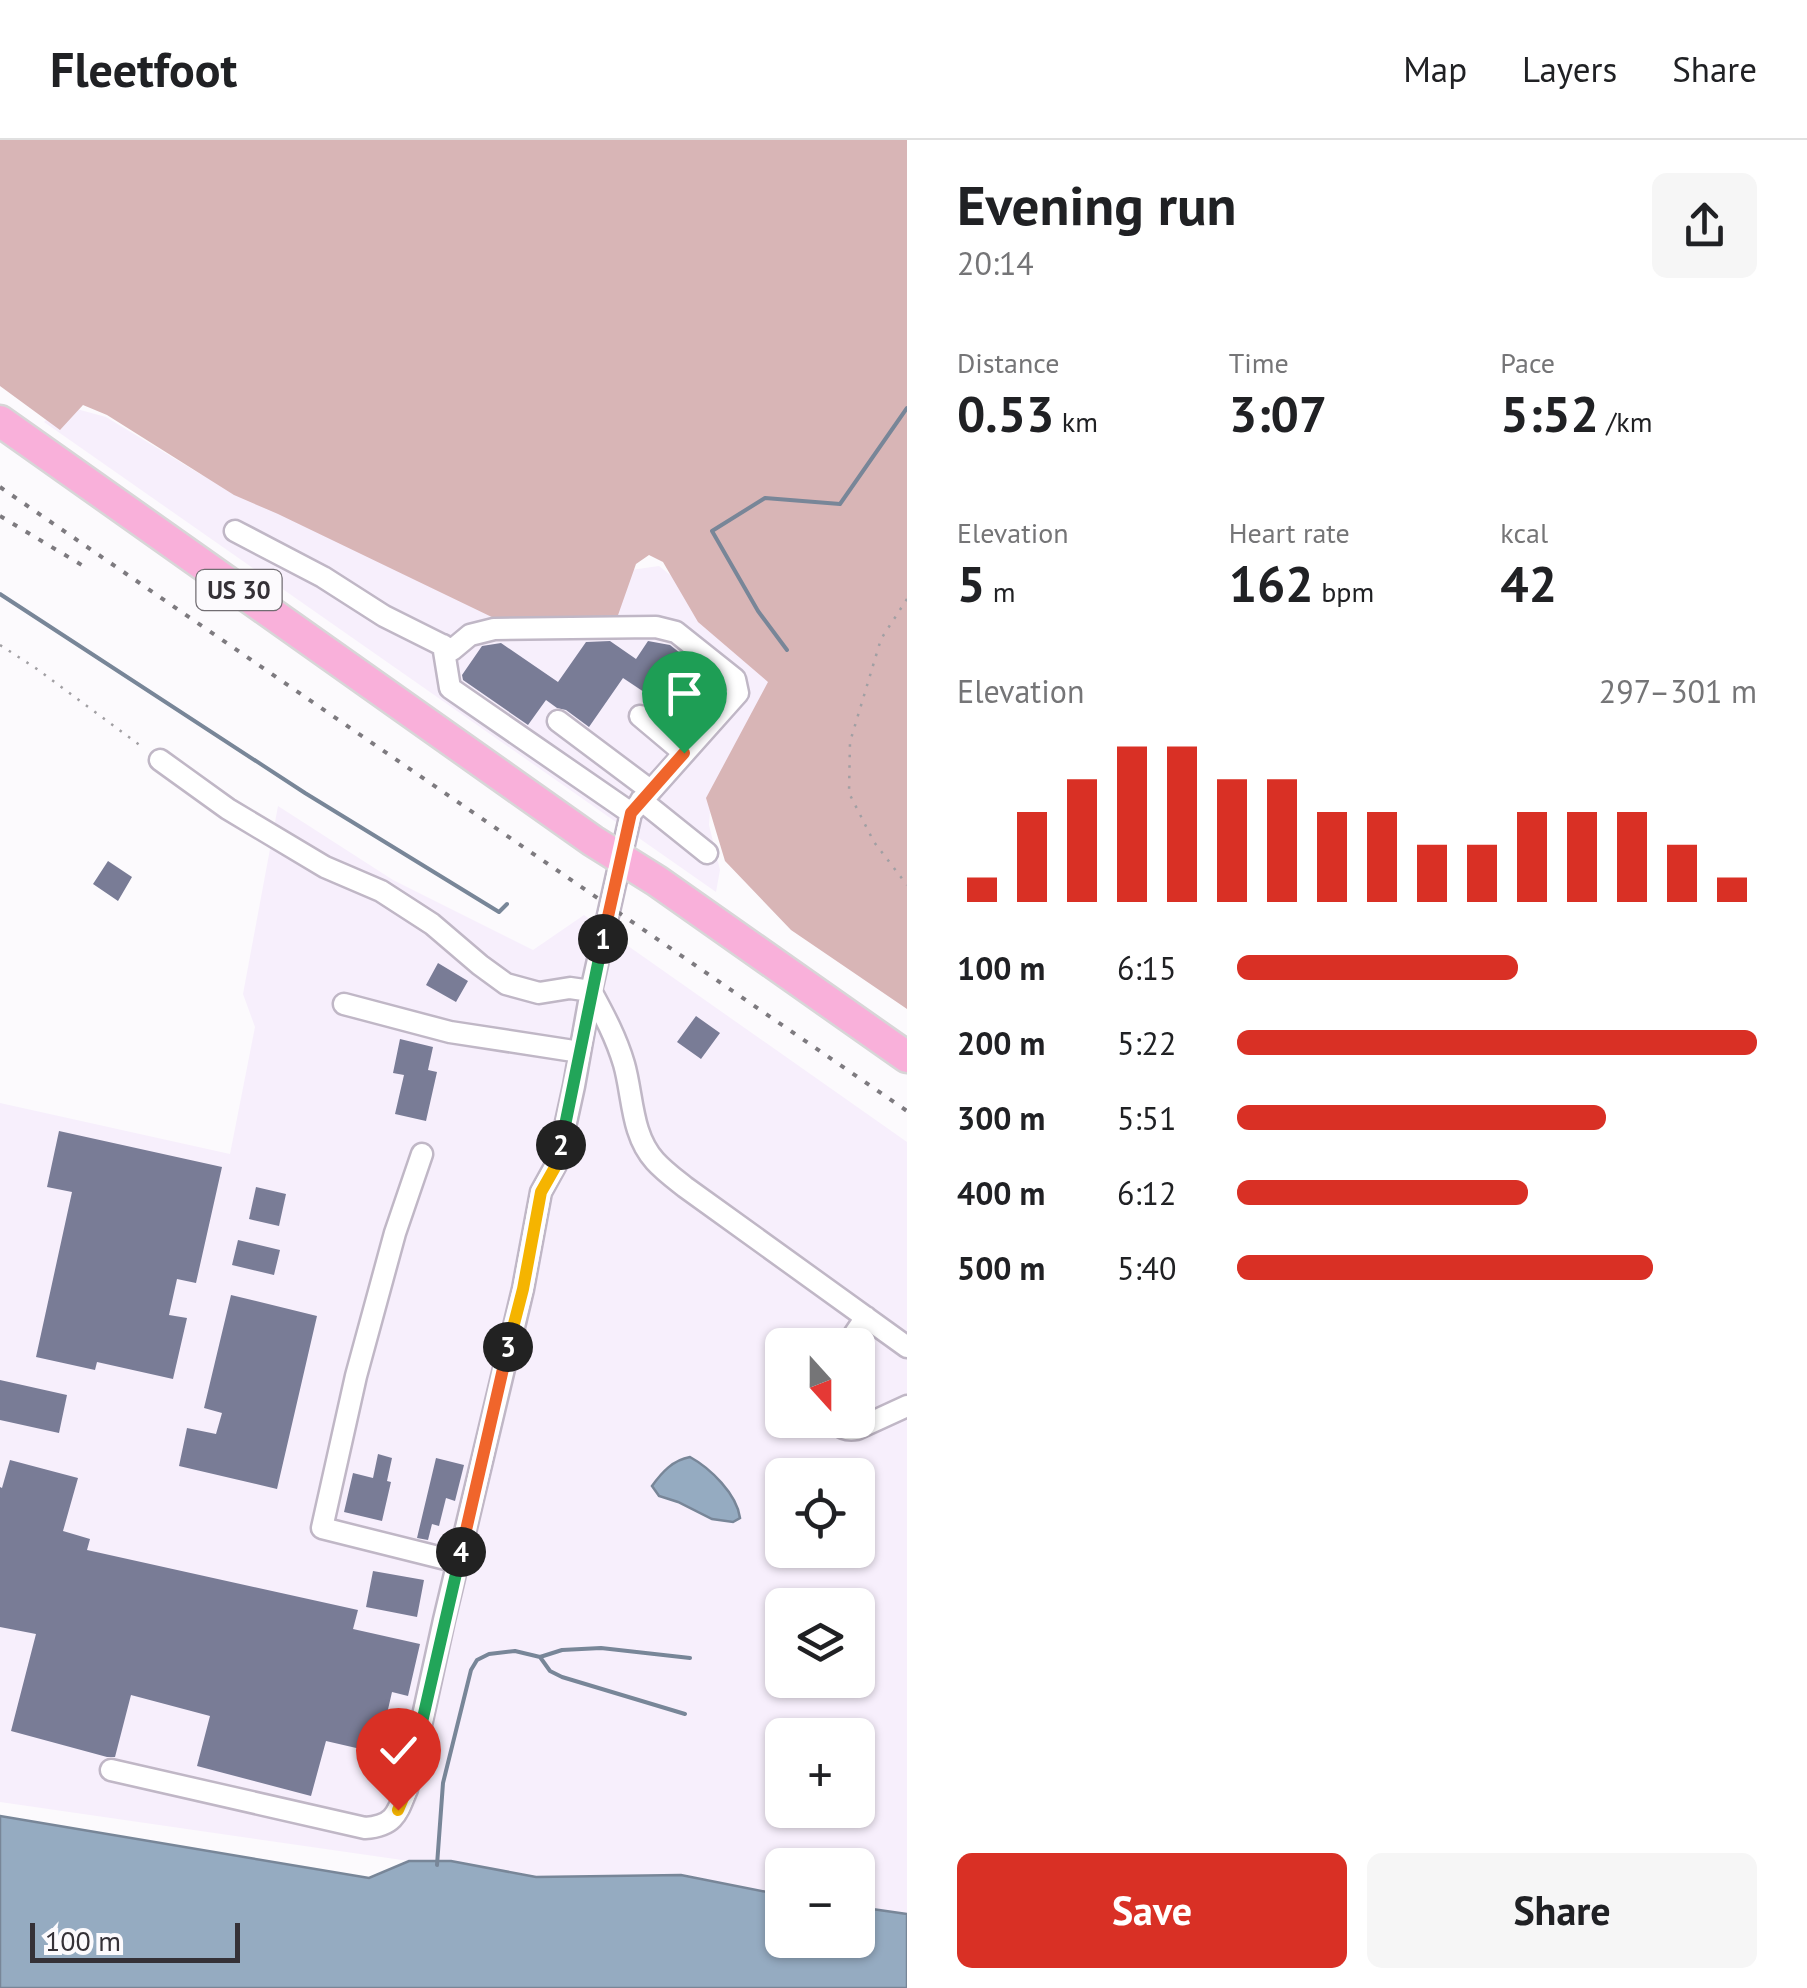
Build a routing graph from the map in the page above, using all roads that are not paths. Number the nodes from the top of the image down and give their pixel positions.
1 (0, 421) edge
2 (235, 531) dead end
3 (443, 646) junction
4 (640, 716) dead end
5 (558, 721) dead end
6 (684, 753) junction
7 (160, 760) road end
8 (641, 801) junction
9 (708, 853) dead end
10 (619, 858) junction
11 (591, 991) junction
12 (344, 1004) dead end
13 (580, 1052) junction
14 (907, 1056) edge
15 (422, 1154) dead end
16 (866, 1318) junction
17 (859, 1328) edge
18 (907, 1347) edge
19 (907, 1406) edge
20 (875, 1421) edge
21 (458, 1562) junction
22 (112, 1770) dead end

1 - 10 highway, US 30
2 - 3 lane
3 - 6 lane
3 - 8 lane
4 - 6 lane
5 - 8 lane
6 - 8 lane
7 - 11 lane
8 - 9 lane
8 - 10 lane
10 - 11 lane
10 - 14 highway, US 30
11 - 13 lane
11 - 16 lane
12 - 13 lane
13 - 21 lane
15 - 21 lane
16 - 17 lane
16 - 18 lane
19 - 20 lane
21 - 22 lane

